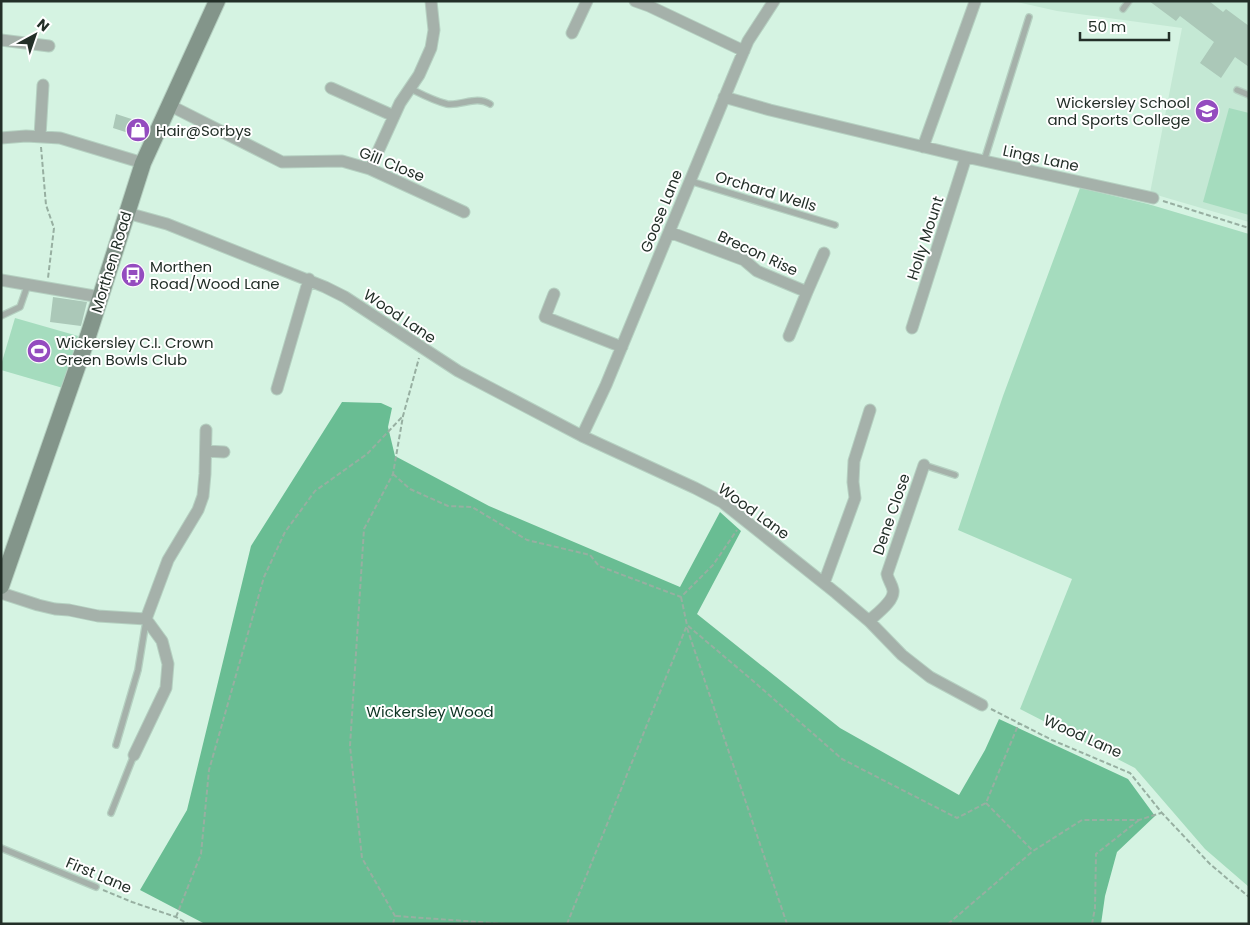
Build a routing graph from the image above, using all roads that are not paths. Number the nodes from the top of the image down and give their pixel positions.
1 (218, 1) edge
2 (431, 1) edge
3 (587, 1) edge
4 (635, 1) edge
5 (774, 1) edge
6 (1129, 1) edge
7 (975, 2) edge
8 (1123, 9) dead end
9 (1029, 17) dead end
10 (572, 33) dead end
11 (1, 40) edge
12 (49, 46) dead end
13 (744, 51) junction
14 (43, 85) dead end
15 (331, 88) dead end
16 (409, 88) junction
17 (1237, 90) dead end
18 (1249, 95) edge
19 (724, 97) junction
20 (169, 104) junction
21 (490, 104) dead end
22 (394, 116) junction
23 (40, 136) junction
24 (1, 138) edge
25 (923, 147) junction
26 (966, 157) junction
27 (984, 161) junction
28 (142, 163) junction
29 (370, 169) junction
30 (690, 181) junction
31 (1154, 198) road end
32 (464, 212) dead end
33 (127, 213) junction
34 (834, 225) dead end
35 (669, 232) junction
36 (824, 253) dead end
37 (308, 279) junction
38 (1, 280) edge
39 (28, 284) junction
40 (807, 292) junction
41 (554, 294) dead end
42 (100, 297) junction
43 (1, 316) edge
44 (912, 328) dead end
45 (789, 336) dead end
46 (622, 347) junction
47 (277, 389) dead end
48 (870, 410) dead end
49 (206, 430) dead end
50 (582, 436) junction
51 (206, 451) junction
52 (224, 452) dead end
53 (924, 465) joint
54 (956, 475) dead end
55 (824, 583) junction
56 (1, 586) edge
57 (1, 593) edge
58 (146, 619) junction
59 (869, 621) junction
60 (982, 705) road end
61 (116, 745) dead end
62 (134, 755) joint
63 (111, 813) dead end
64 (1, 848) edge
65 (96, 887) road end

1 - 20 main road, Morthen Road
2 - 16 street
3 - 10 street
4 - 13 street
5 - 13 street, Goose Lane
6 - 8 lane
7 - 25 street
9 - 27 lane
11 - 12 street
13 - 19 street, Goose Lane
14 - 23 street
15 - 22 street
16 - 21 lane
16 - 22 street
17 - 18 lane
19 - 25 street, Lings Lane
19 - 30 street, Goose Lane
20 - 28 main road, Morthen Road
20 - 29 street, Gill Close
22 - 29 street
23 - 24 street
23 - 28 street
25 - 26 street, Lings Lane
26 - 27 street, Lings Lane
26 - 44 street, Holly Mount
27 - 31 street, Lings Lane
28 - 33 main road, Morthen Road
29 - 32 street, Gill Close
30 - 34 lane, Orchard Wells
30 - 35 street, Goose Lane
33 - 37 street, Wood Lane
33 - 42 main road, Morthen Road
35 - 40 street, Brecon Rise
35 - 46 street, Goose Lane
36 - 40 street, Brecon Rise
37 - 47 street
37 - 50 street, Wood Lane
38 - 39 street
39 - 42 street
39 - 43 lane
40 - 45 street, Brecon Rise
41 - 46 street
42 - 56 main road, Morthen Road
46 - 50 street, Goose Lane
48 - 55 street
49 - 51 street
50 - 55 street, Wood Lane
51 - 52 street
51 - 58 street
53 - 54 lane
53 - 59 street, Dene Close
55 - 59 street, Wood Lane
57 - 58 street
58 - 61 lane
58 - 62 street
59 - 60 street, Wood Lane
62 - 63 lane
64 - 65 lane, First Lane

